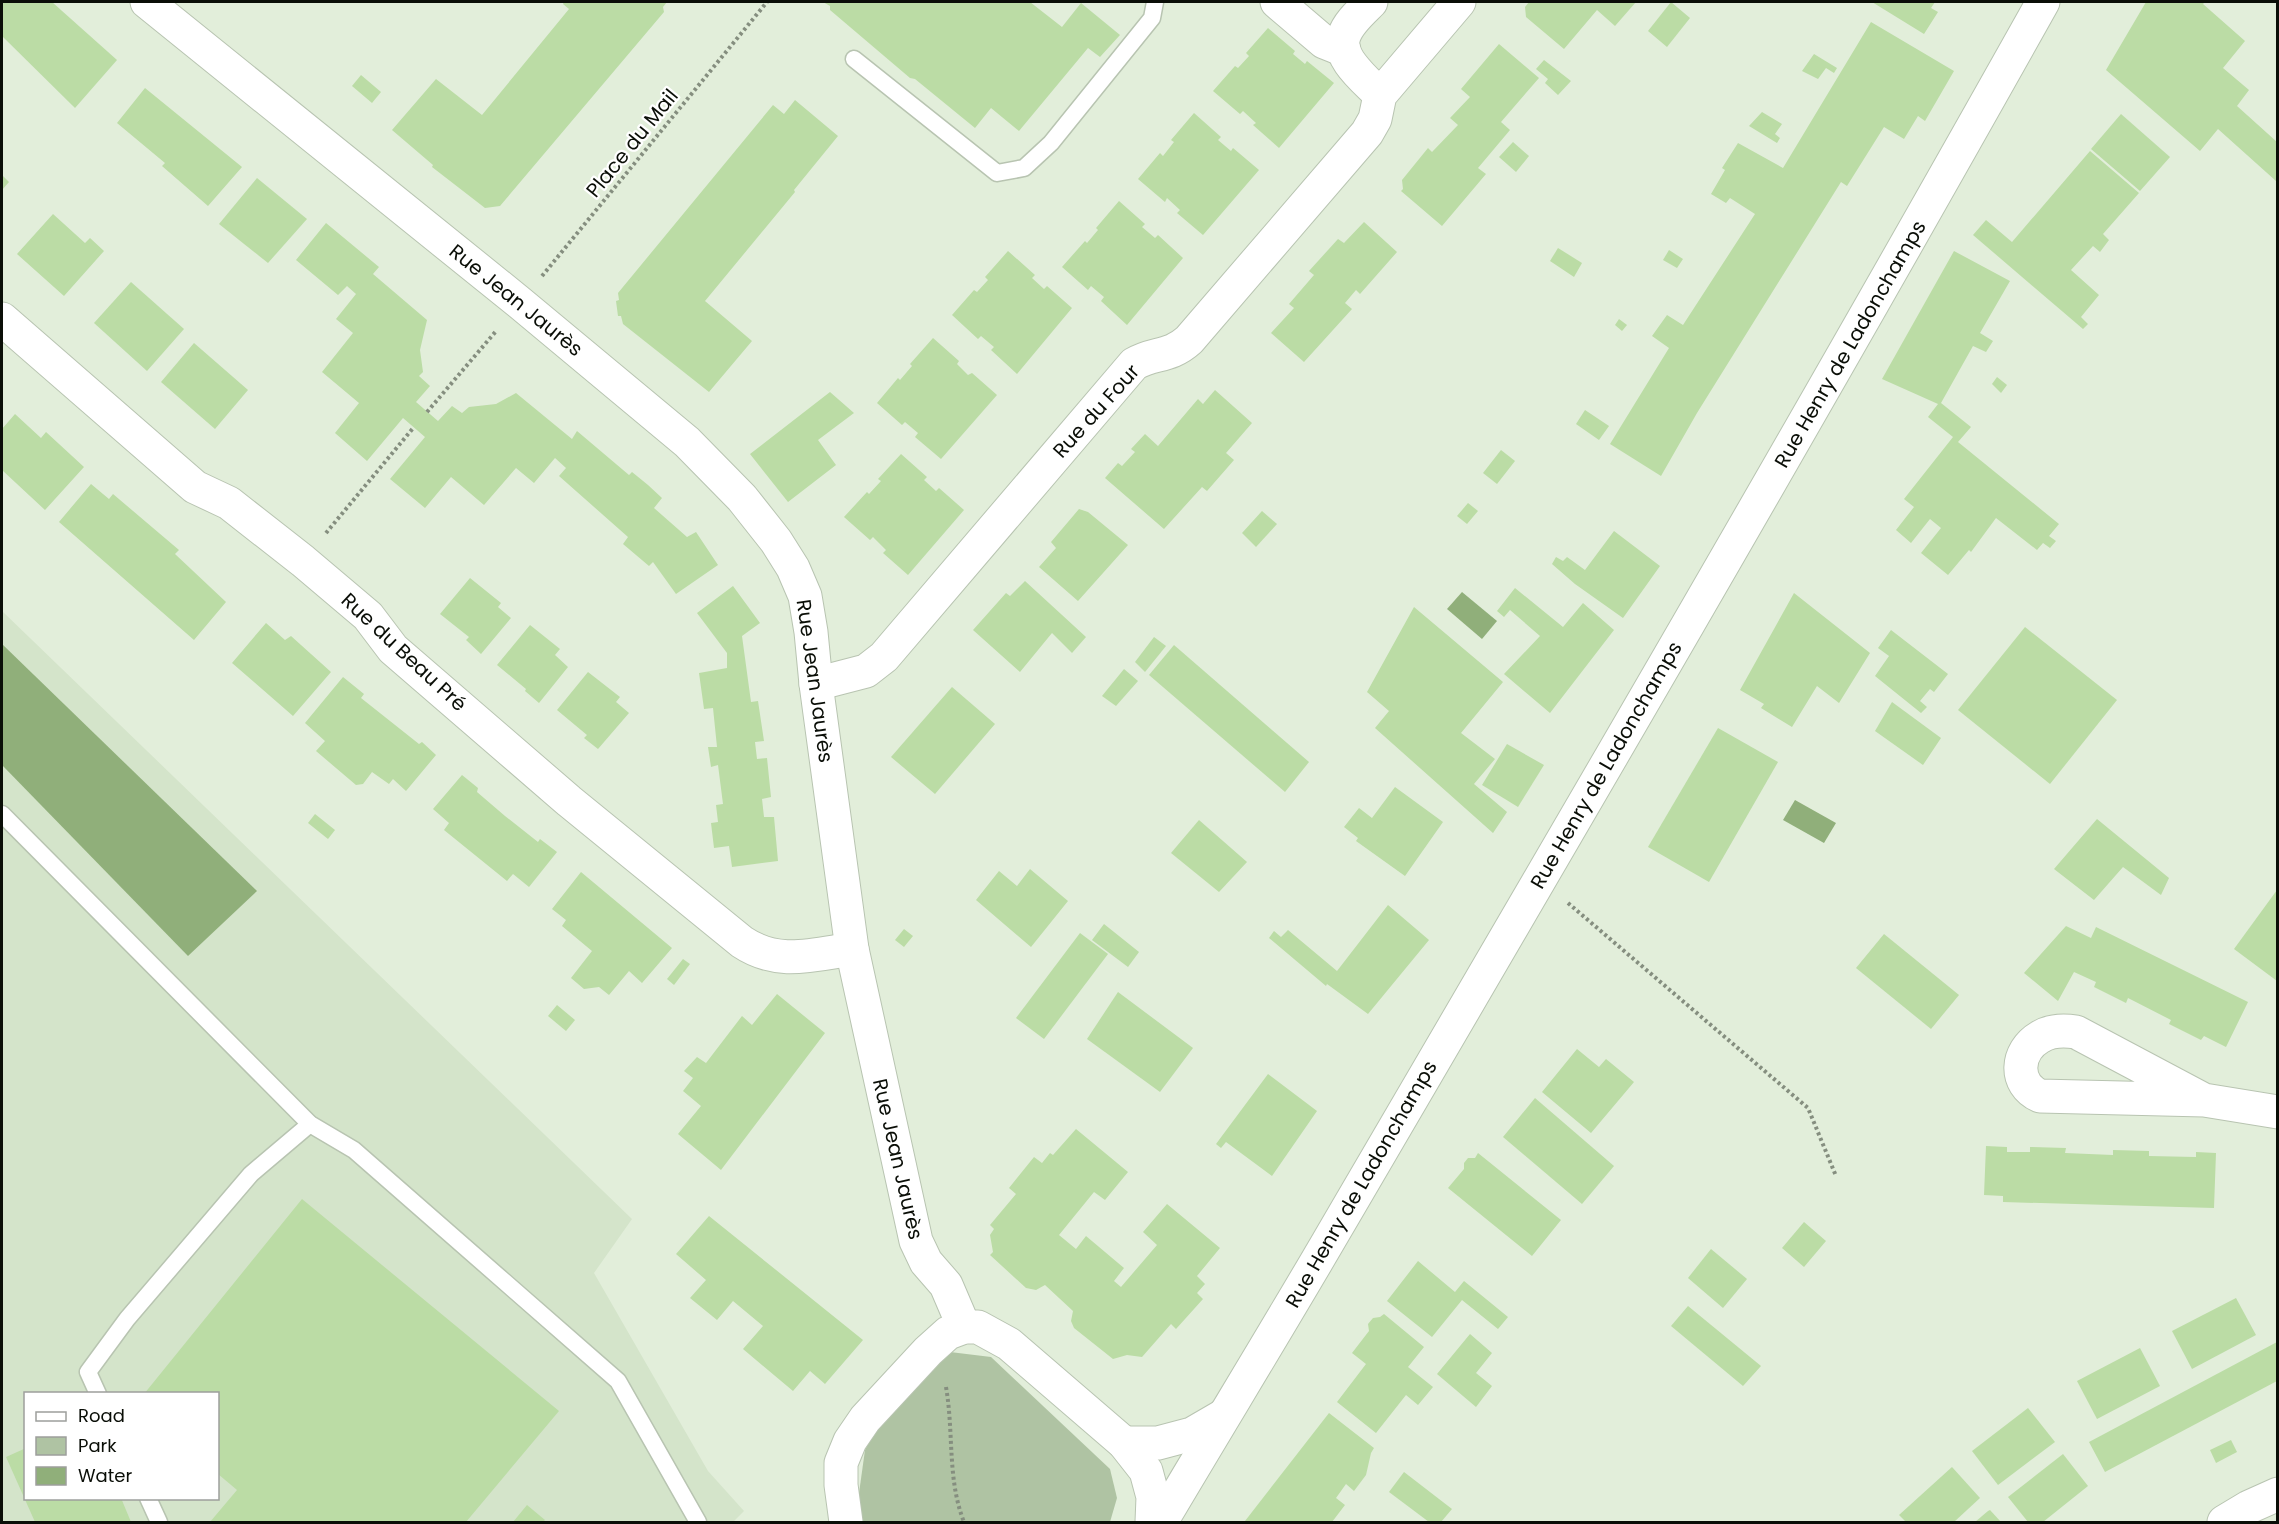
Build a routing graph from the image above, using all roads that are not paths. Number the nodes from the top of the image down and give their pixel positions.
1 (1155, 2) edge
2 (1277, 2) edge
3 (1371, 2) edge
4 (1459, 2) edge
5 (2043, 2) edge
6 (164, 7) edge
7 (1344, 50) junction
8 (854, 59) dead end
9 (1380, 95) junction
10 (2, 319) edge
11 (816, 684) junction
12 (2, 814) edge
13 (852, 949) junction
14 (2204, 1100) junction
15 (2277, 1112) edge
16 (310, 1124) junction
17 (964, 1327) junction
18 (97, 1392) edge
19 (1223, 1416) junction
20 (1124, 1443) junction
21 (2277, 1494) edge
22 (149, 1500) edge
23 (159, 1522) edge
24 (698, 1522) edge
25 (843, 1522) edge
26 (1152, 1522) edge
27 (1161, 1522) edge
28 (2224, 1522) edge

1 - 8 lane
2 - 7 street
3 - 7 street
4 - 9 street, Rue du Four
5 - 19 street, Rue Henry de Ladonchamps
6 - 11 street, Rue Jean Jaurès
7 - 9 street
9 - 11 street, Rue du Four
10 - 13 street, Rue du Beau Pré
11 - 13 street, Rue Jean Jaurès
12 - 16 lane
13 - 17 street, Rue Jean Jaurès
14 - 14 street
14 - 15 street
16 - 18 lane
16 - 24 lane
17 - 20 street
17 - 25 street
19 - 20 street
19 - 27 street, Rue Henry de Ladonchamps
20 - 26 street
21 - 28 street
22 - 23 lane

